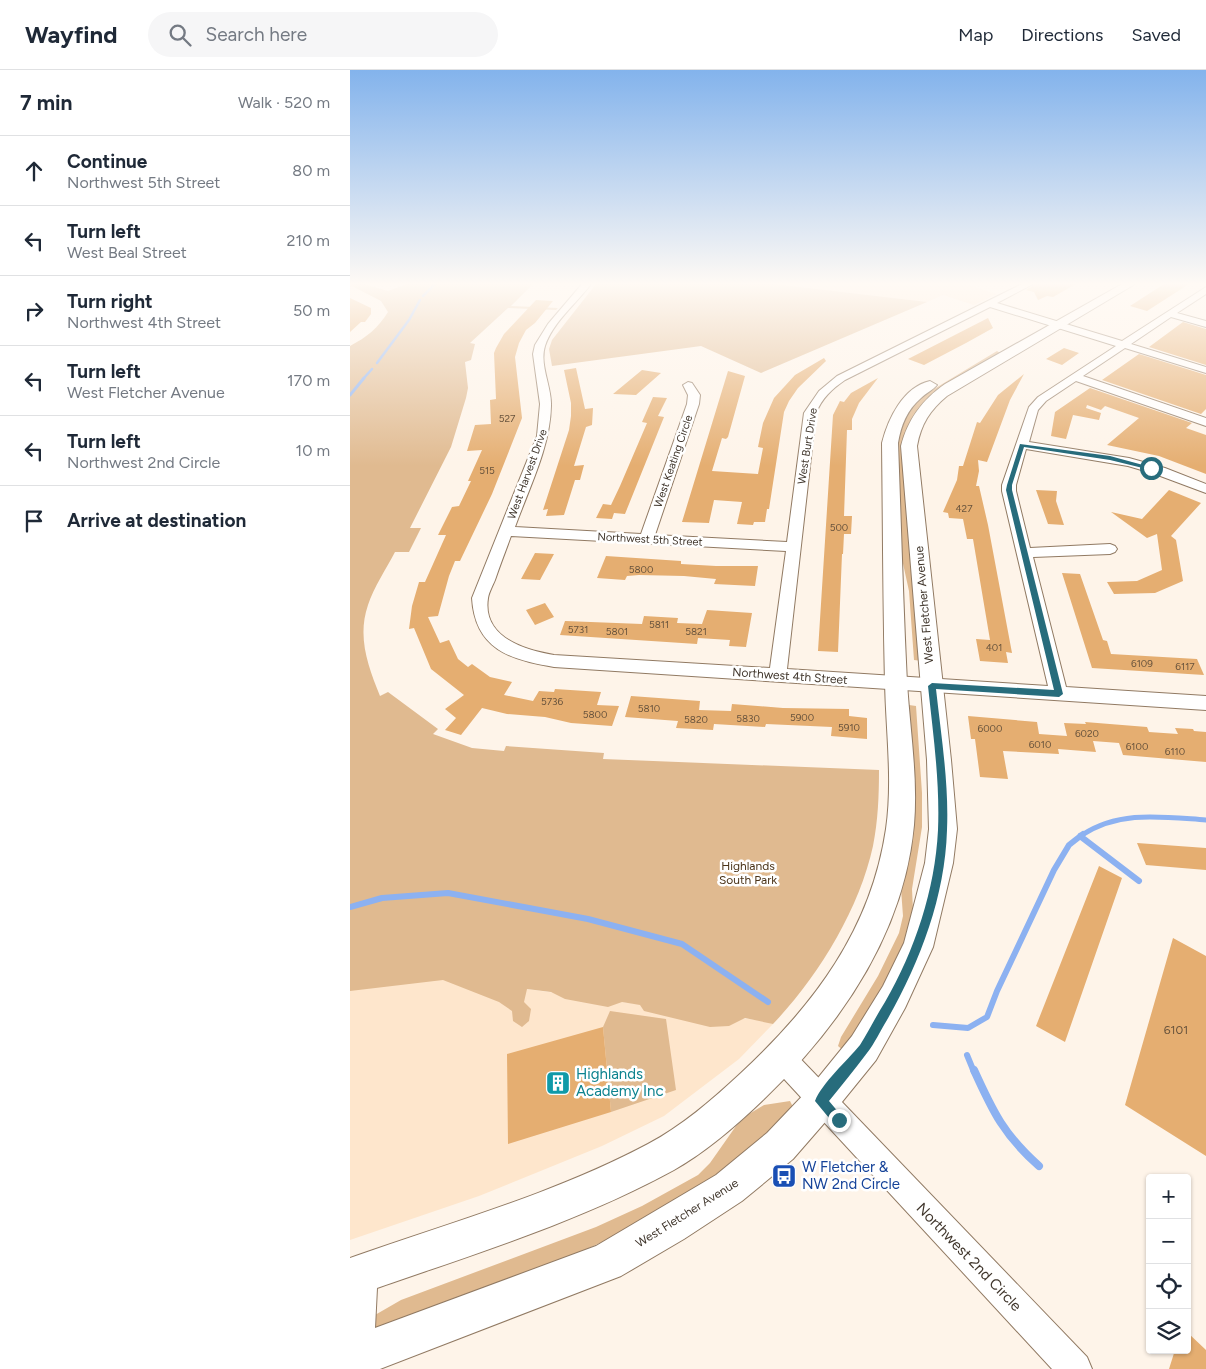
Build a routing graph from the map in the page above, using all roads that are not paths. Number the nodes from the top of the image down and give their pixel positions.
1 (540, 345) edge
2 (908, 345) edge
3 (1009, 345) edge
4 (1018, 345) edge
5 (1123, 345) edge
6 (1126, 345) edge
7 (1206, 370) edge
8 (1074, 377) junction
9 (688, 385) dead end
10 (1206, 422) edge
11 (1022, 445) junction
12 (1206, 489) edge
13 (506, 531) junction
14 (646, 539) junction
15 (794, 547) junction
16 (1110, 549) dead end
17 (1024, 553) junction
18 (778, 676) junction
19 (896, 684) junction
20 (932, 686) junction
21 (1059, 694) junction
22 (1206, 703) edge
23 (782, 1058) junction
24 (821, 1101) junction
25 (354, 1277) edge
26 (351, 1362) edge
27 (1075, 1369) edge

1 - 13 street, West Harvest Drive
2 - 15 street, West Burt Drive
3 - 19 main road, West Fletcher Avenue
4 - 20 main road, West Fletcher Avenue
5 - 8 street
6 - 7 street
8 - 10 street
8 - 11 street
9 - 14 street, West Keating Circle
11 - 12 street
11 - 17 street
13 - 14 street, Northwest 5th Street
13 - 18 street, Northwest 4th Street
14 - 15 street, Northwest 5th Street
15 - 18 street, West Burt Drive
16 - 17 street
17 - 21 street
18 - 19 street, Northwest 4th Street
19 - 20 street, Northwest 4th Street
19 - 23 main road, West Fletcher Avenue
20 - 21 street, Northwest 4th Street
20 - 24 main road, West Fletcher Avenue
21 - 22 street, Northwest 4th Street
23 - 24 street, Northwest 2nd Circle
23 - 25 main road, West Fletcher Avenue
24 - 26 main road, West Fletcher Avenue
24 - 27 street, Northwest 2nd Circle
25 - 26 main road, West Fletcher Avenue

